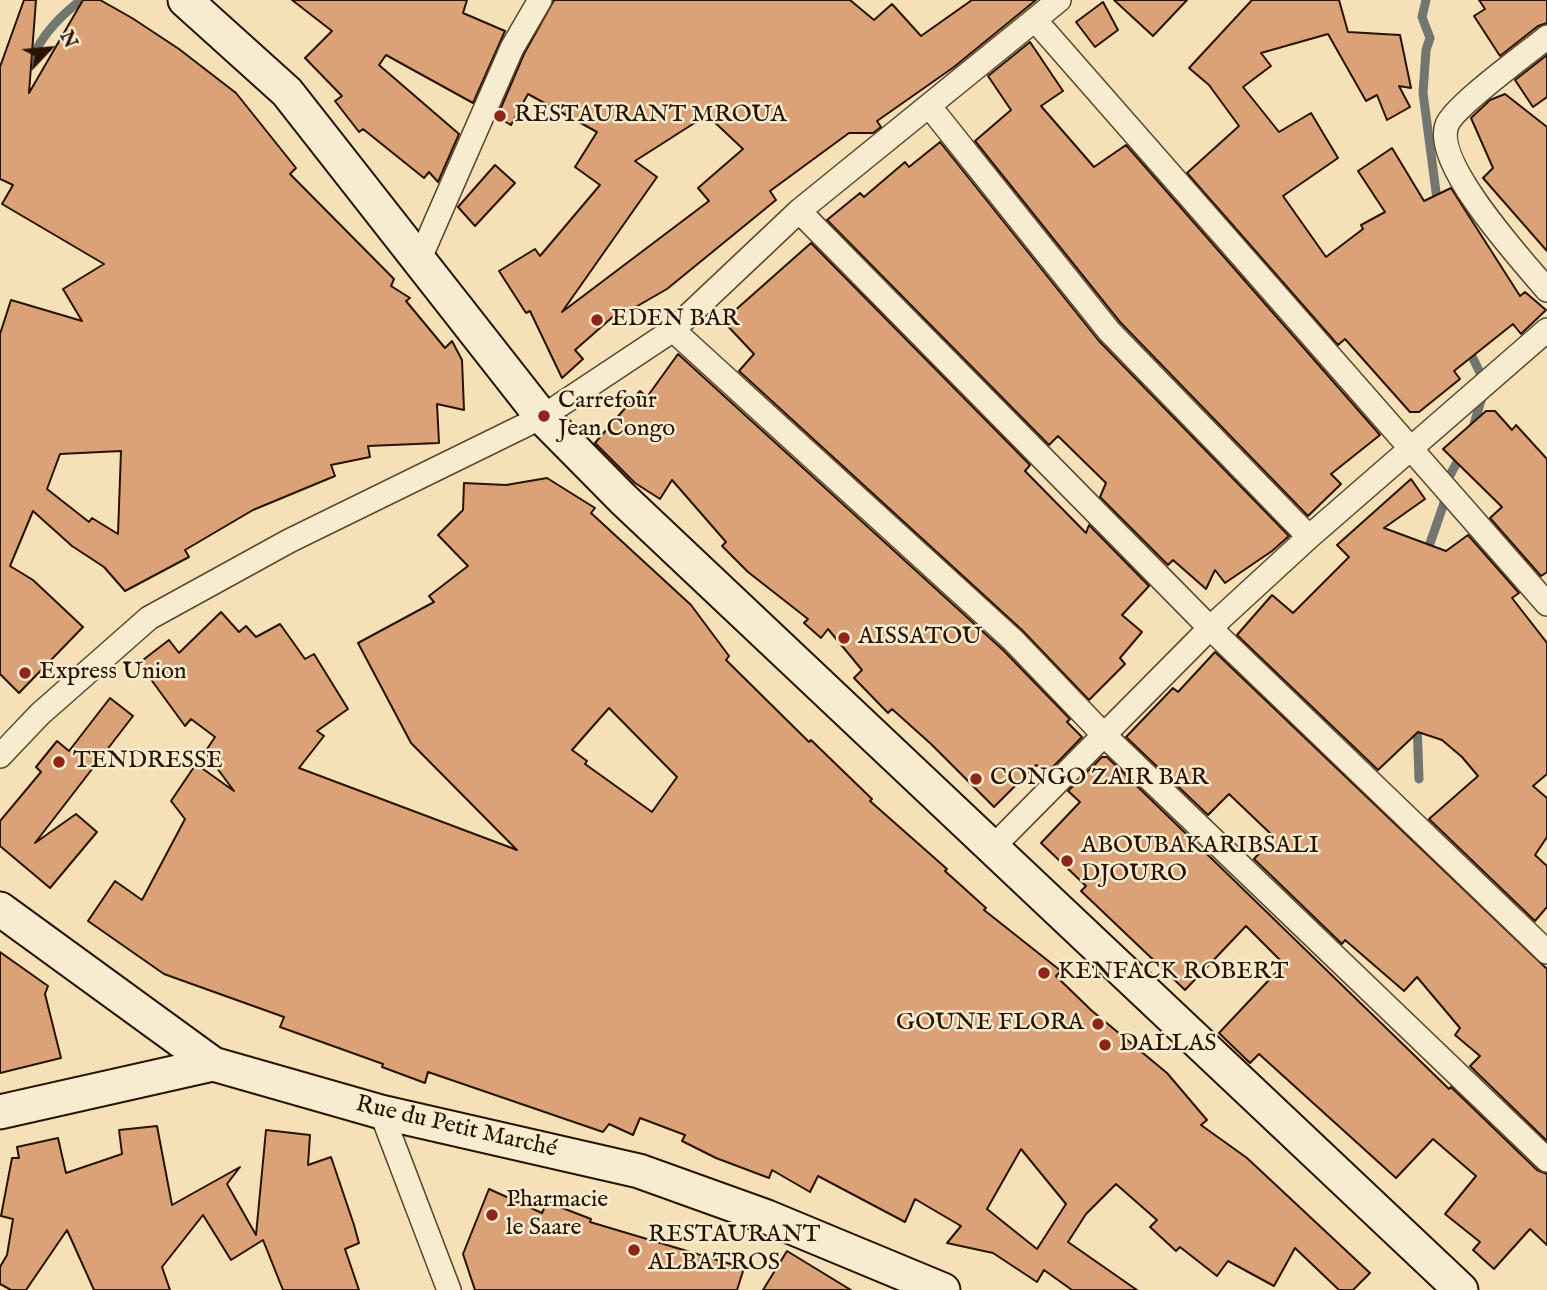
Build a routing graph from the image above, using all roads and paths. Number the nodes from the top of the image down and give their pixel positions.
1 (185, 0) edge
2 (540, 0) edge
3 (1059, 0) edge
4 (1035, 20) junction
5 (1547, 37) edge
6 (930, 107) junction
7 (799, 211) junction
8 (420, 258) junction
9 (1547, 290) edge
10 (673, 330) junction
11 (1547, 330) edge
12 (542, 417) junction
13 (1409, 450) junction
14 (1308, 537) junction
15 (1547, 603) edge
16 (1210, 628) junction
17 (1103, 734) junction
18 (0, 756) edge
19 (991, 849) junction
20 (0, 909) edge
21 (1547, 951) edge
22 (213, 1064) junction
23 (0, 1112) edge
24 (381, 1112) junction
25 (1547, 1160) edge
26 (449, 1290) edge
27 (943, 1290) edge
28 (1461, 1290) edge

1 - 8 street
2 - 8 street
3 - 4 street
4 - 6 street
4 - 13 street
5 - 9 street
6 - 7 street
6 - 14 street
7 - 10 street
7 - 16 street
8 - 12 street
10 - 12 street
10 - 17 street
11 - 13 street
12 - 18 street
12 - 19 street
13 - 14 street
13 - 15 street
14 - 16 street
16 - 17 street
16 - 21 street
17 - 19 street
17 - 25 street
19 - 28 street
20 - 22 street, Rue du Petit Marché
22 - 23 street
22 - 24 street, Rue du Petit Marché
24 - 26 street
24 - 27 street, Rue du Petit Marché

